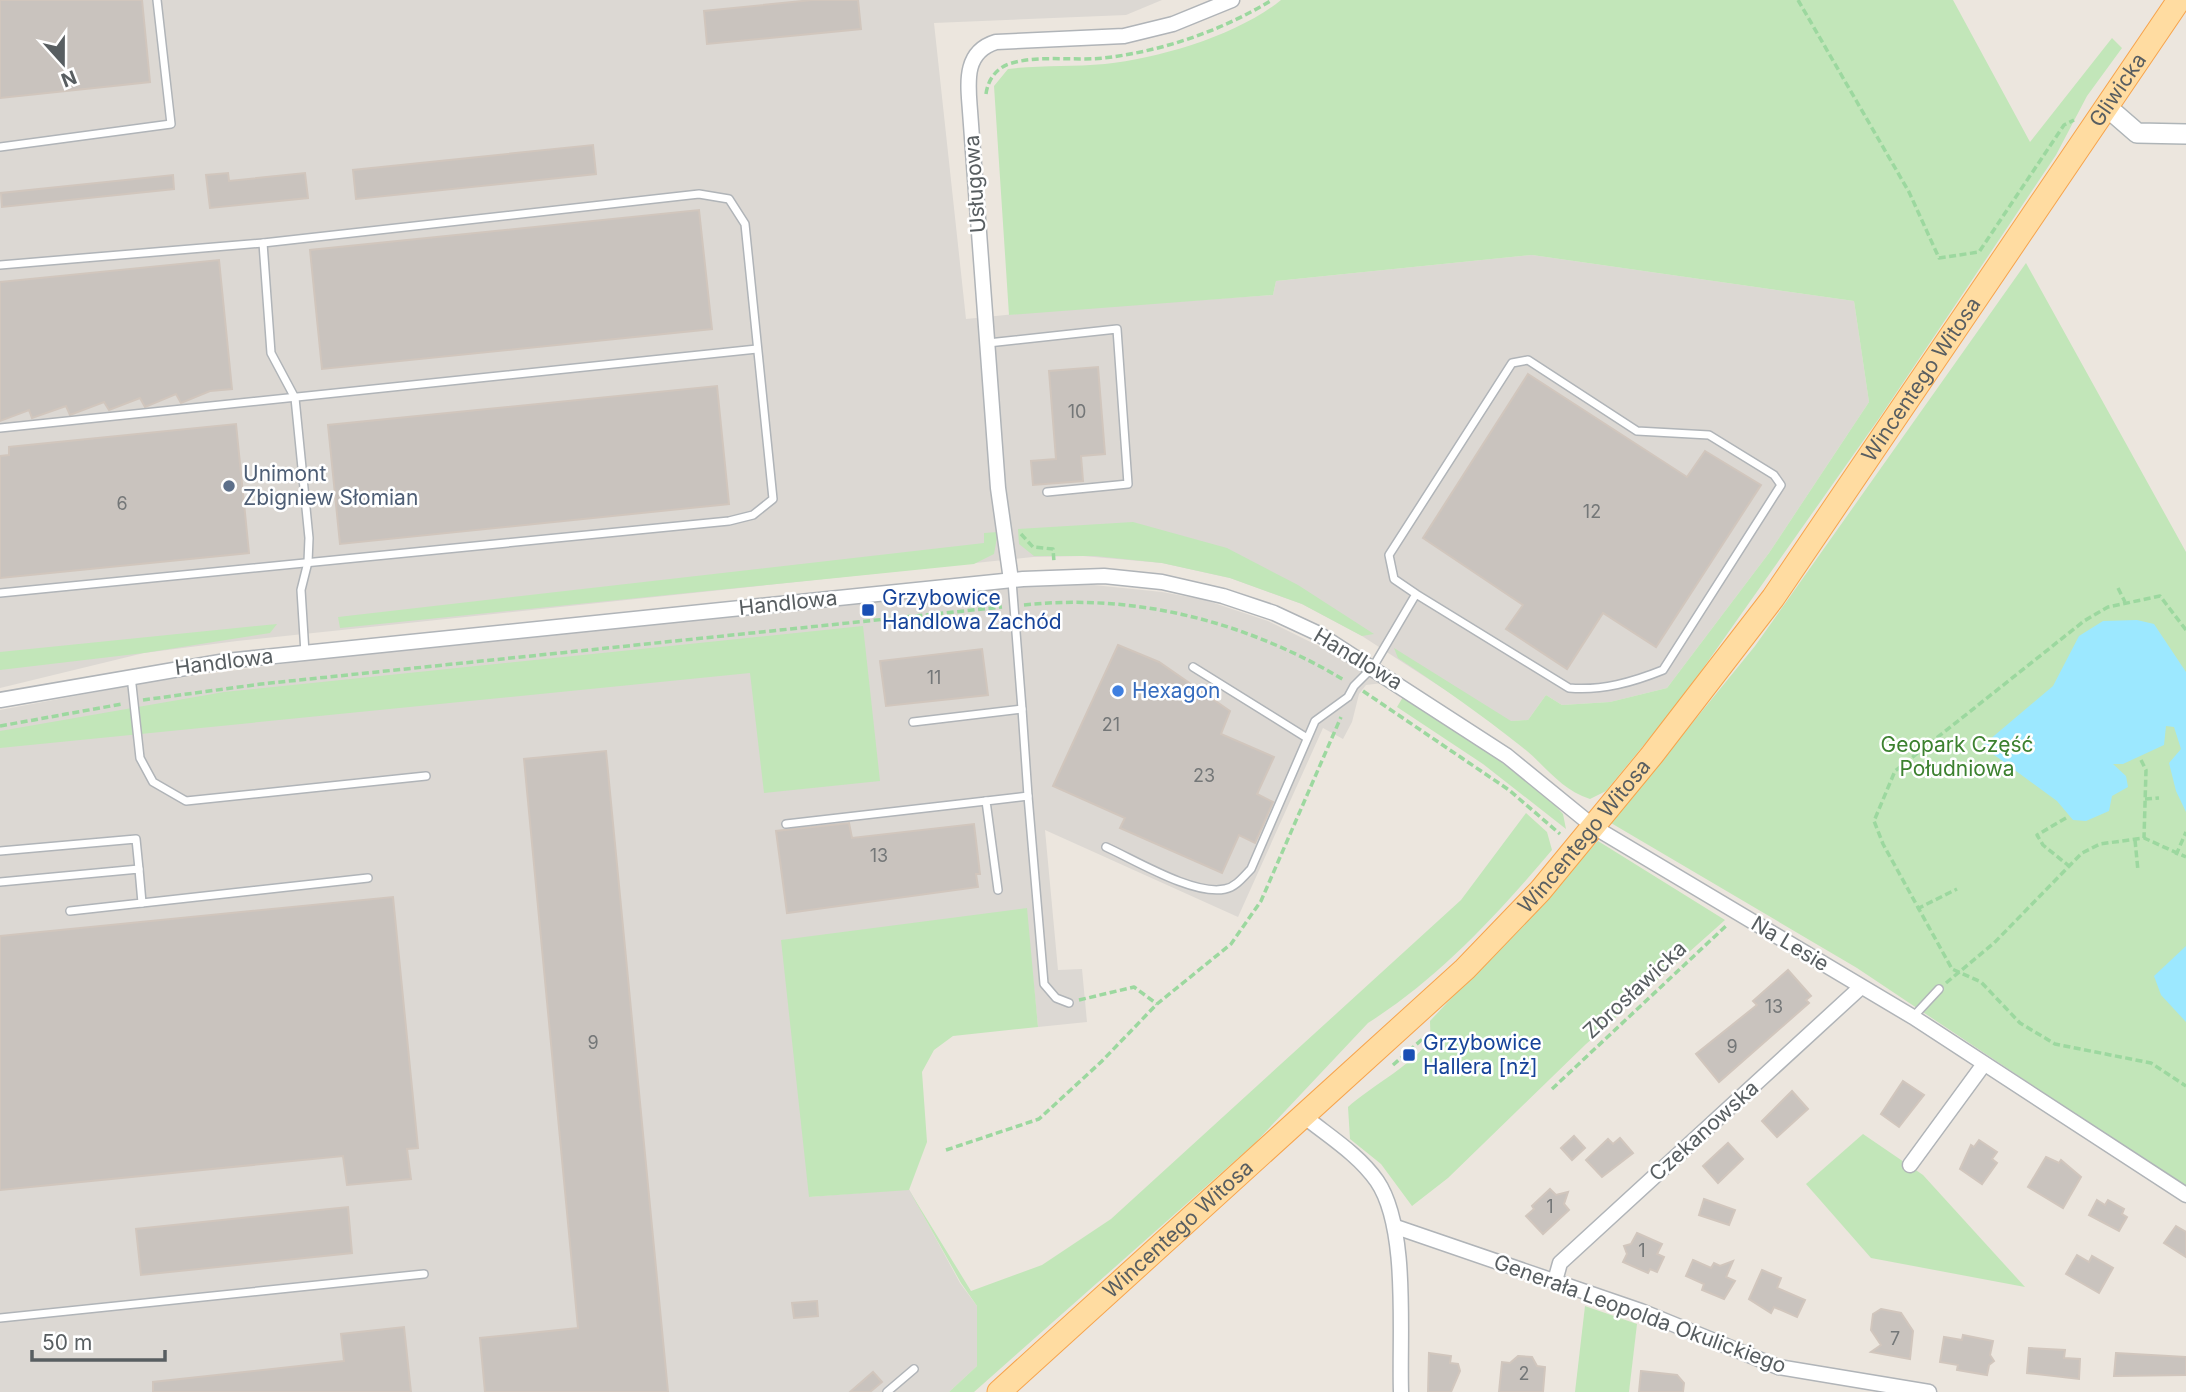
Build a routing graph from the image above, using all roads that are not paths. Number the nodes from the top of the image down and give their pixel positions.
1 (157, 0) edge
2 (1232, 0) edge
3 (2179, 0) edge
4 (2107, 107) junction
5 (2186, 134) edge
6 (0, 147) edge
7 (2055, 178) joint
8 (263, 243) junction
9 (0, 265) edge
10 (987, 343) junction
11 (757, 349) junction
12 (295, 398) junction
13 (0, 428) edge
14 (1047, 492) dead end
15 (308, 562) junction
16 (1012, 580) junction
17 (0, 593) edge
18 (1416, 594) junction
19 (305, 653) junction
20 (1193, 667) dead end
21 (1373, 667) junction
22 (130, 676) junction
23 (0, 700) edge
24 (1022, 709) junction
25 (913, 722) dead end
26 (1307, 738) junction
27 (426, 776) dead end
28 (1028, 796) junction
29 (986, 801) junction
30 (786, 824) dead end
31 (1594, 827) junction
32 (1106, 847) dead end
33 (0, 851) edge
34 (139, 869) junction
35 (368, 878) dead end
36 (0, 882) edge
37 (998, 890) dead end
38 (142, 903) junction
39 (70, 911) dead end
40 (1861, 987) junction
41 (1940, 989) road end
42 (1069, 1003) road end
43 (1913, 1017) junction
44 (1983, 1064) junction
45 (1305, 1117) junction
46 (1910, 1165) dead end
47 (2186, 1195) edge
48 (1396, 1227) junction
49 (424, 1274) dead end
50 (1555, 1281) junction
51 (0, 1318) edge
52 (915, 1368) dead end
53 (887, 1392) edge
54 (999, 1392) edge
55 (1401, 1392) edge
56 (1928, 1392) edge

1 - 6 lane
2 - 10 street, Usługowa
3 - 4 main road, Gliwicka
4 - 5 street
4 - 7 main road, Gliwicka
7 - 31 main road, Wincentego Witosa
8 - 9 lane
8 - 11 lane
8 - 12 lane
10 - 14 lane
10 - 16 street, Usługowa
11 - 12 lane
11 - 15 lane
12 - 13 lane
12 - 15 lane
15 - 17 lane
15 - 19 lane
16 - 19 street, Handlowa
16 - 21 street, Handlowa
16 - 24 lane
18 - 18 lane
18 - 21 lane
19 - 22 street, Handlowa
20 - 26 lane
21 - 26 lane
21 - 31 street, Handlowa
22 - 23 street, Handlowa
22 - 27 lane
24 - 25 lane
24 - 28 lane
26 - 32 lane
28 - 29 lane
28 - 42 lane
29 - 30 lane
29 - 37 lane
31 - 40 street, Na Lesie
31 - 45 main road, Wincentego Witosa
33 - 34 lane
34 - 36 lane
34 - 38 lane
35 - 38 lane
38 - 39 lane
40 - 43 street, Na Lesie
40 - 50 street, Czekanowska
41 - 43 lane
43 - 44 street, Na Lesie
44 - 46 street
44 - 47 street, Na Lesie
45 - 48 street
45 - 54 main road, Wincentego Witosa
48 - 50 street, Generała Leopolda Okulickiego
48 - 55 street
49 - 51 lane
50 - 56 street, Generała Leopolda Okulickiego
52 - 53 lane

